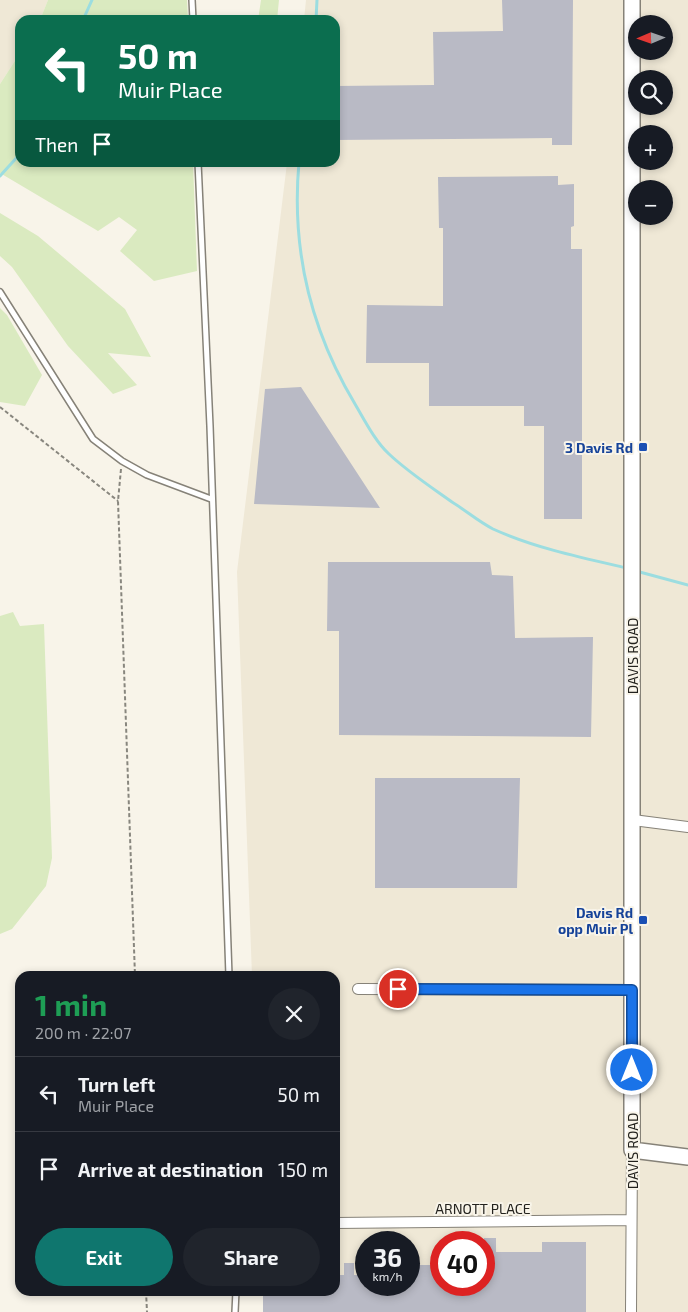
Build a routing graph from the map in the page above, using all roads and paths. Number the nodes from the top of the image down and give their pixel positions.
1 (192, 0) edge
2 (632, 0) edge
3 (192, 15) edge
4 (198, 167) edge
5 (0, 292) edge
6 (0, 407) edge
7 (122, 461) junction
8 (211, 499) junction
9 (118, 501) junction
10 (633, 820) junction
11 (688, 827) edge
12 (135, 971) edge
13 (228, 971) edge
14 (358, 989) dead end
15 (632, 990) junction
16 (632, 1150) junction
17 (688, 1157) edge
18 (631, 1220) junction
19 (340, 1222) edge
20 (146, 1296) edge
21 (236, 1296) edge
22 (147, 1312) edge
23 (235, 1312) edge
24 (631, 1312) edge

1 - 3 lane
2 - 10 street, DAVIS ROAD
4 - 8 lane
5 - 7 lane
6 - 9 path
7 - 8 lane
7 - 9 path
8 - 13 lane
9 - 12 path
10 - 11 street
10 - 15 street, DAVIS ROAD
14 - 15 street
15 - 16 street, DAVIS ROAD
16 - 17 street
16 - 18 street, DAVIS ROAD
18 - 19 street, ARNOTT PLACE
18 - 24 street, DAVIS ROAD
20 - 22 path
21 - 23 lane

